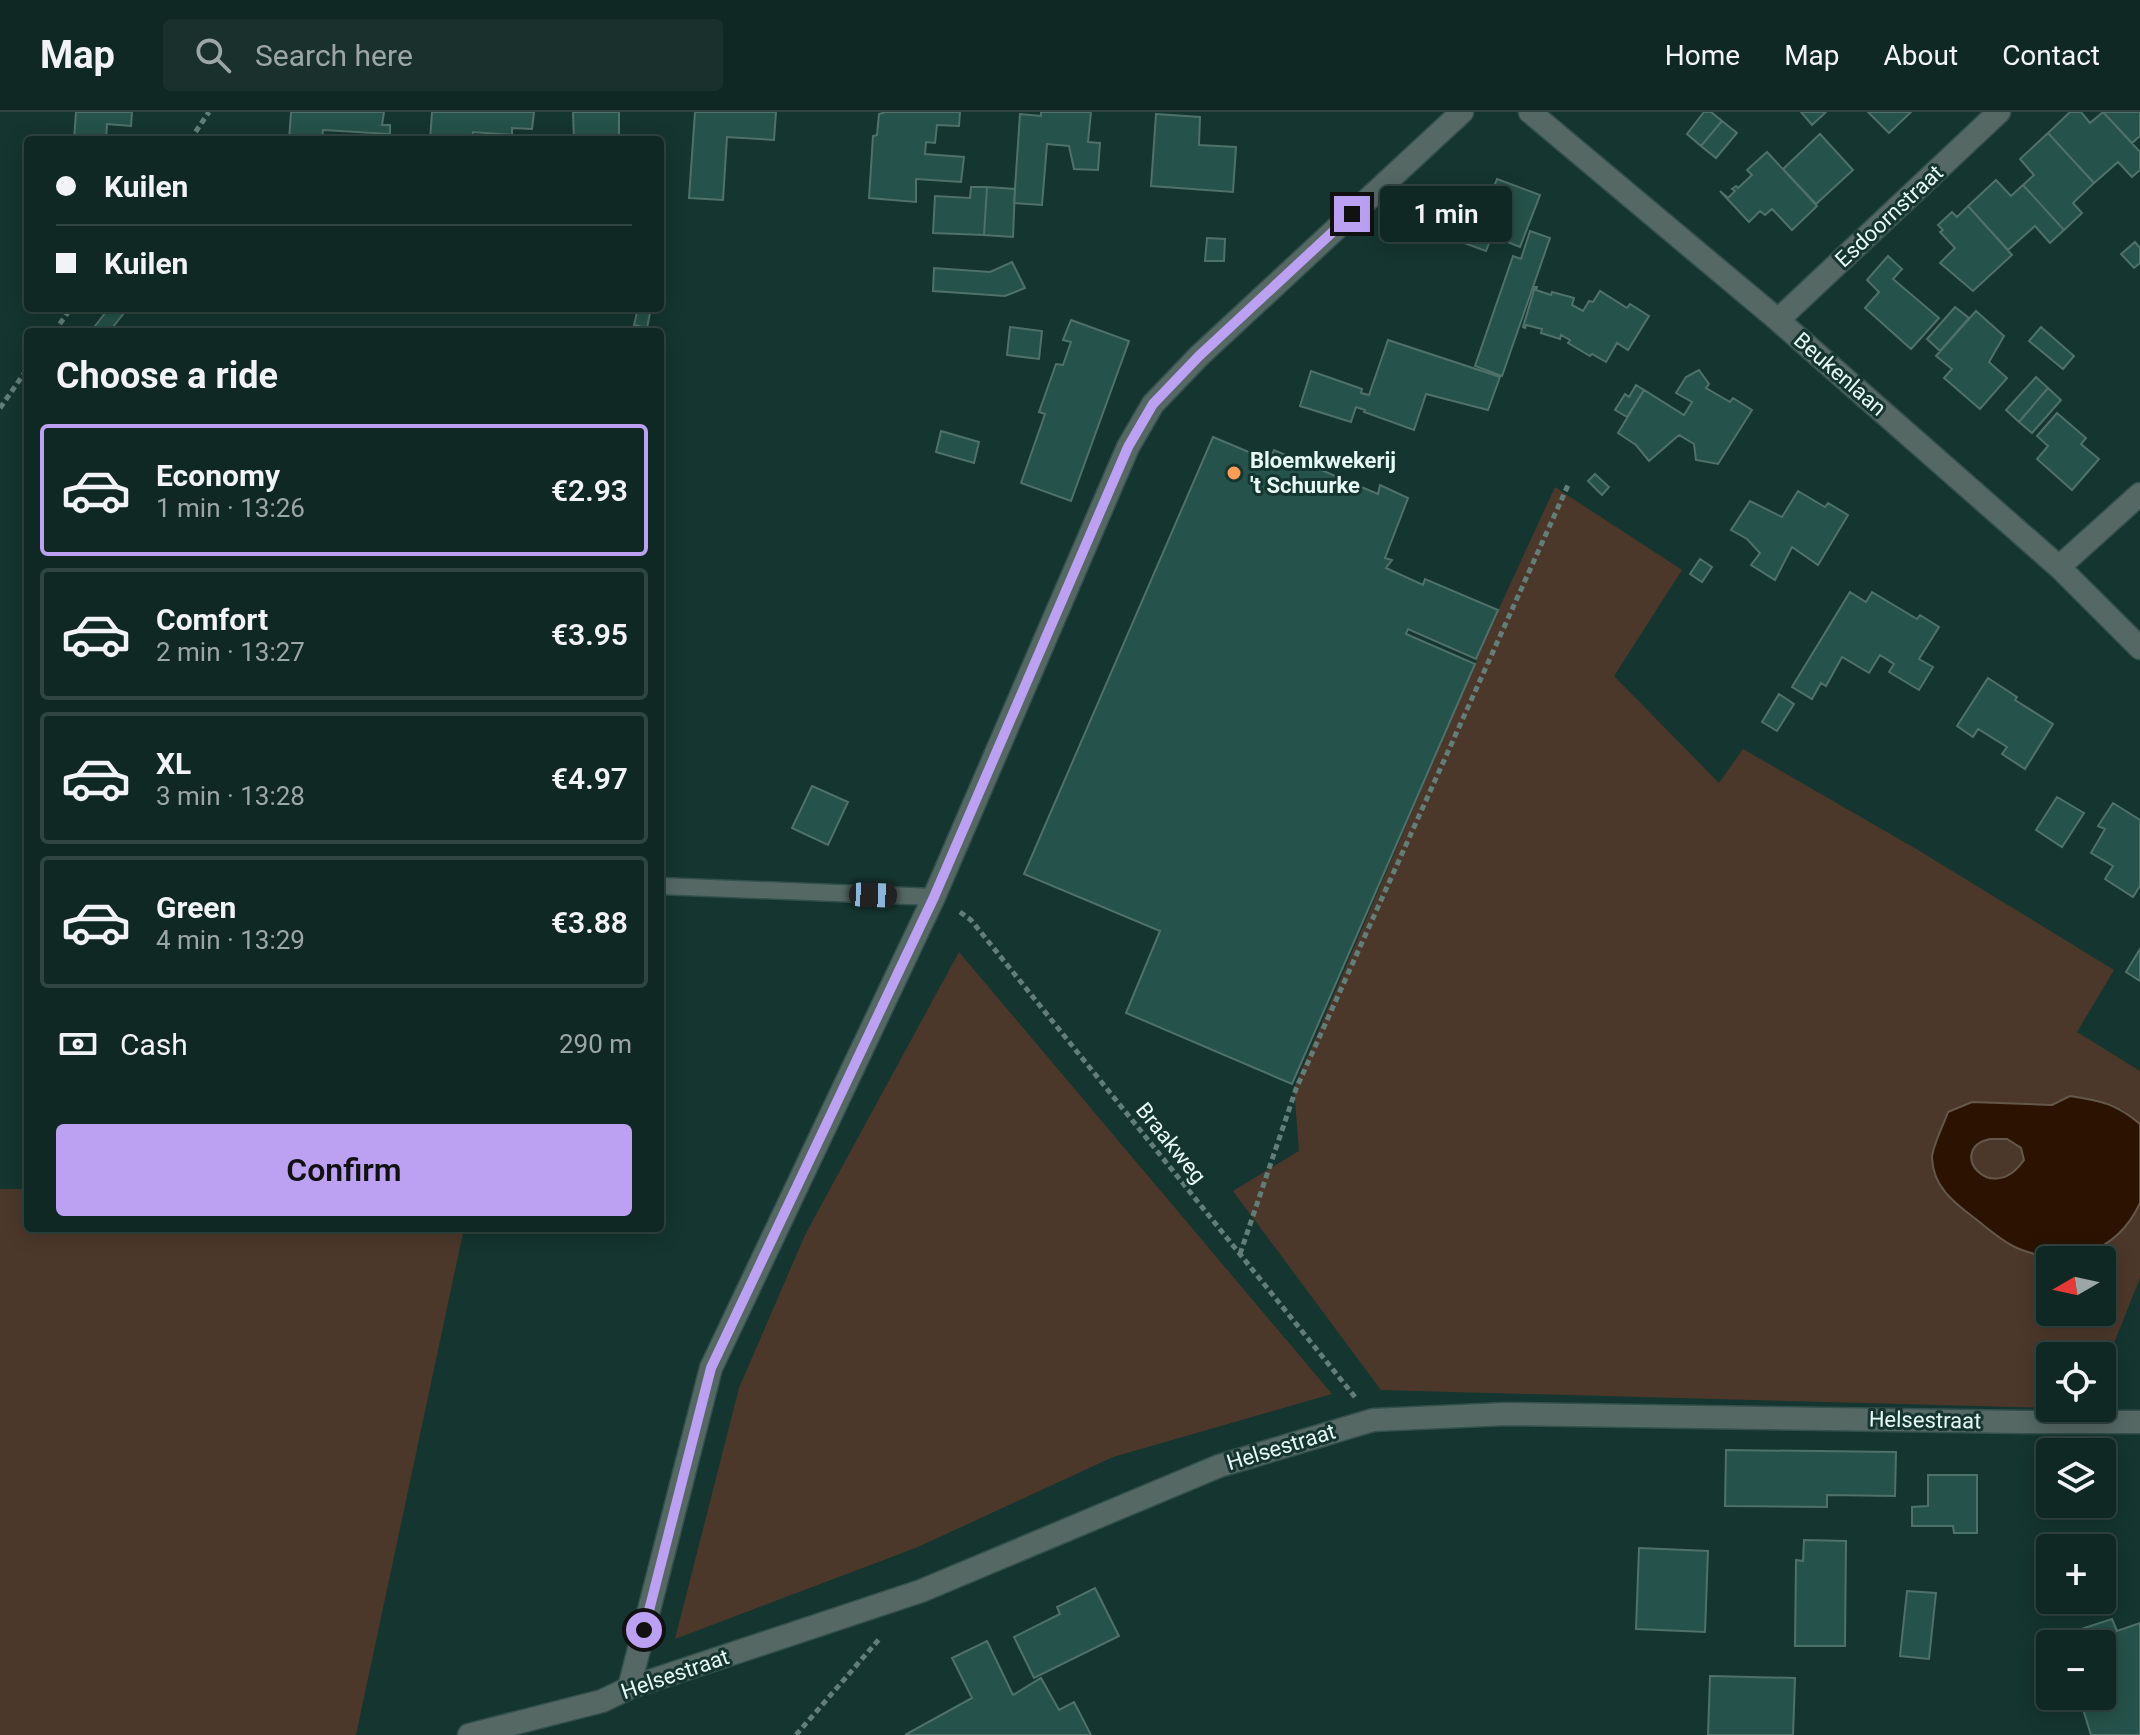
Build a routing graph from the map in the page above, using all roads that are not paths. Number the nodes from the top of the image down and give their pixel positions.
1 (1462, 112) edge
2 (1530, 112) edge
3 (1999, 112) edge
4 (1778, 320) junction
5 (2140, 494) edge
6 (2059, 567) junction
7 (2140, 648) edge
8 (664, 886) edge
9 (934, 897) junction
10 (2140, 1422) edge
11 (629, 1688) junction
12 (469, 1735) edge

1 - 9 street
2 - 4 street, Beukenlaan
3 - 4 street, Esdoornstraat
4 - 6 street, Beukenlaan
5 - 6 street
6 - 7 street, Beukenlaan
8 - 9 lane
9 - 11 street
10 - 11 street, Helsestraat
11 - 12 street, Helsestraat

